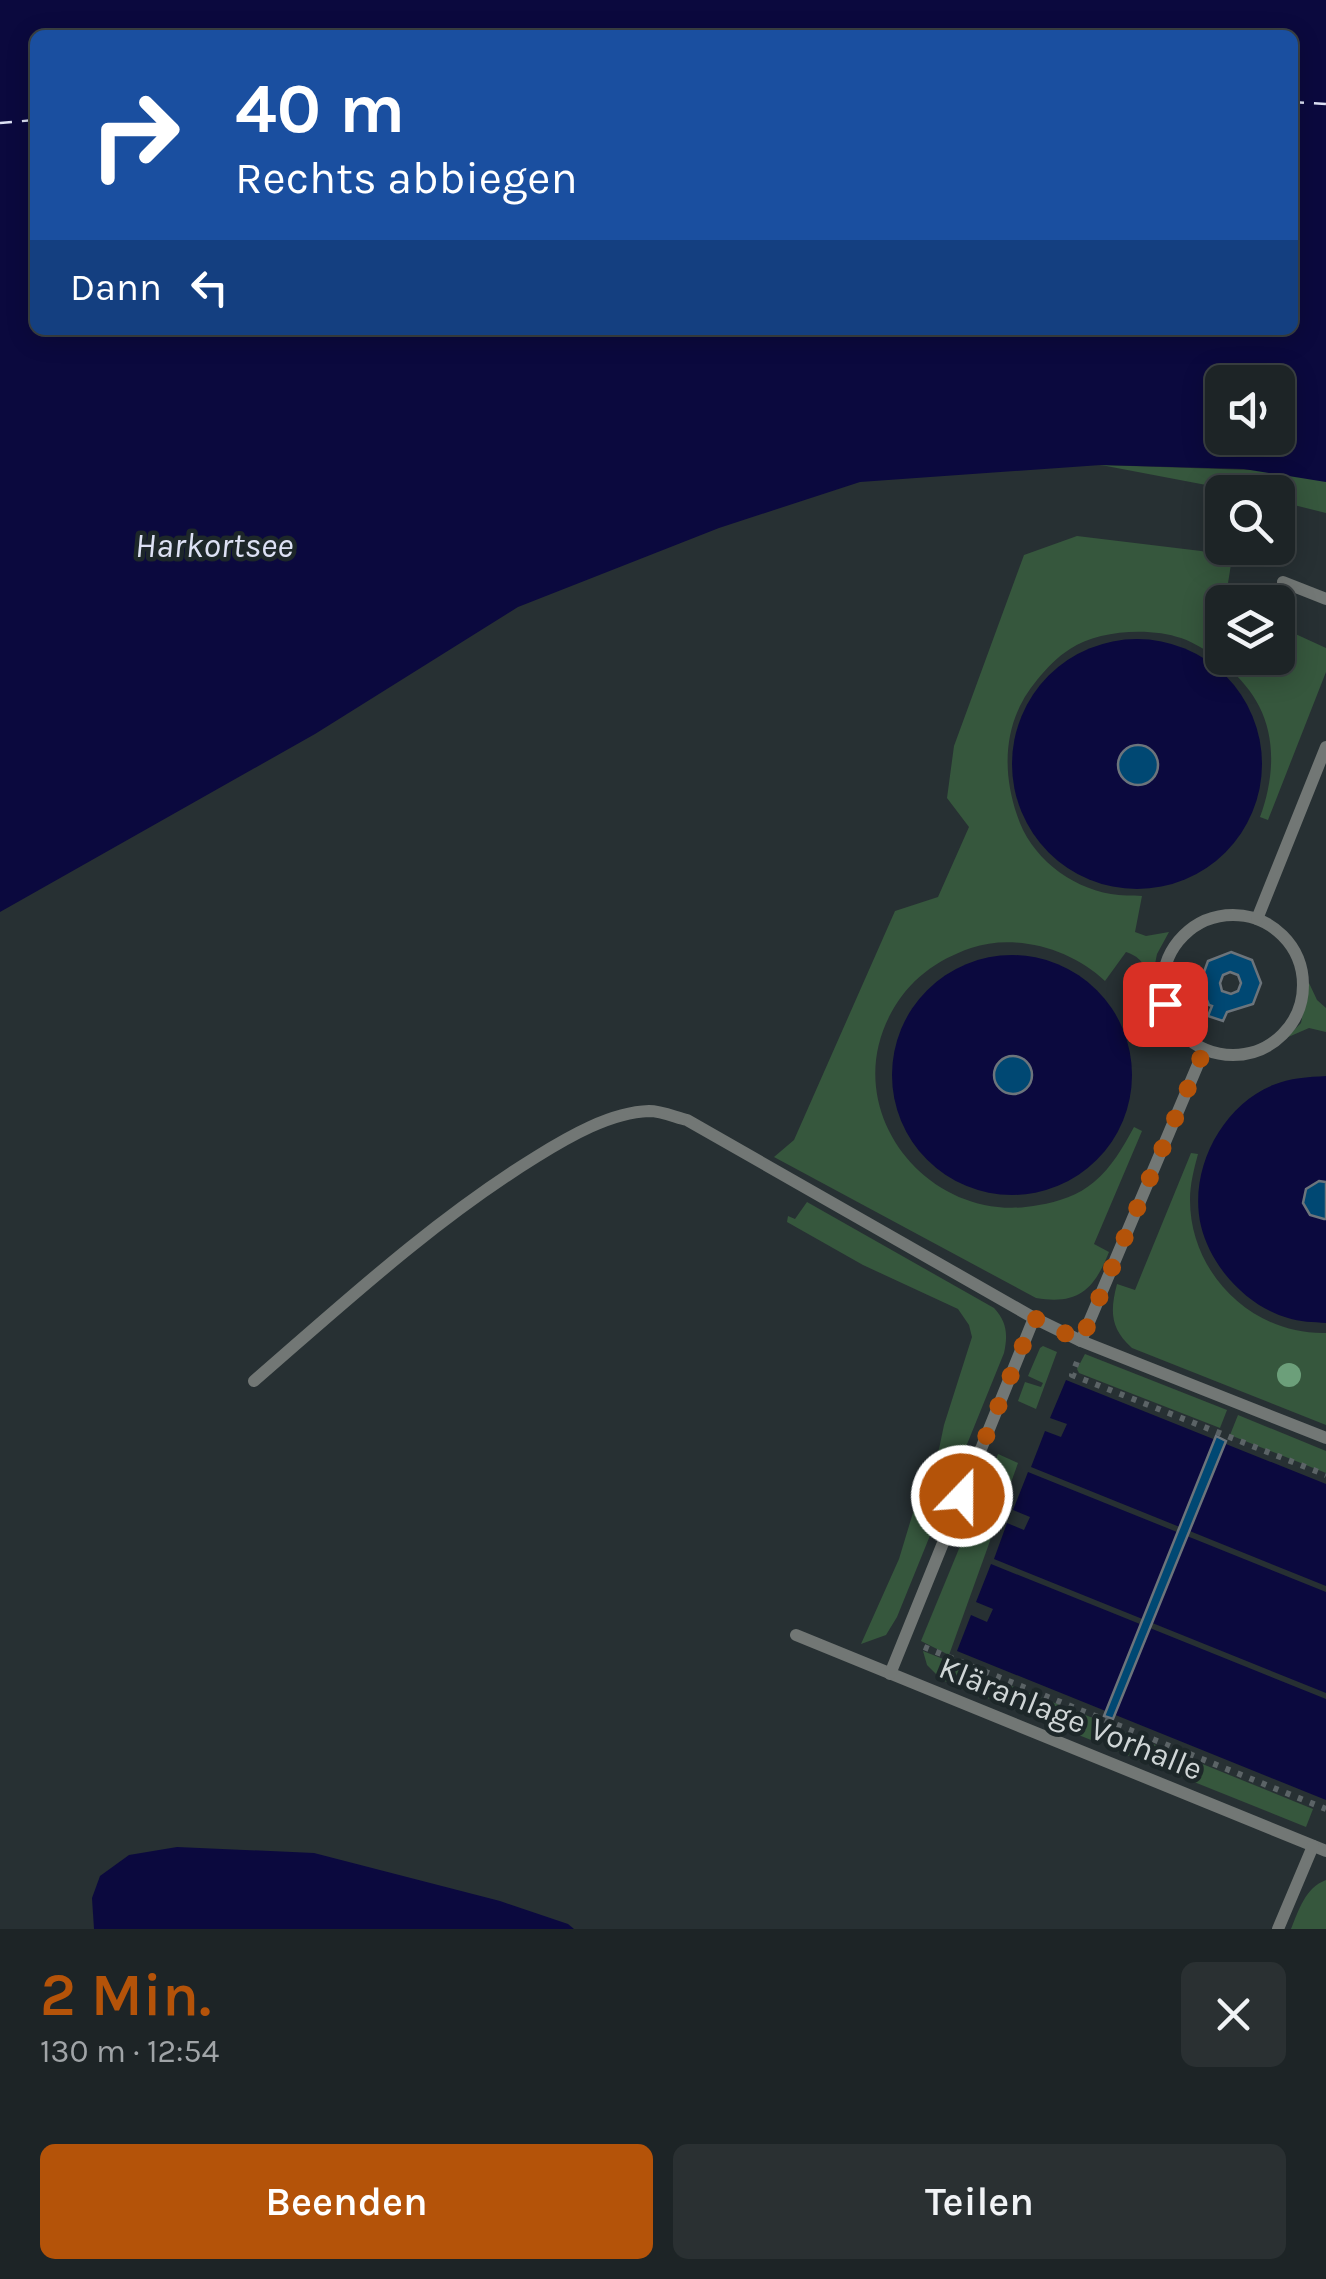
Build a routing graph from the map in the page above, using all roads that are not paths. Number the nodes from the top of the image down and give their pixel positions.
1 (1283, 582) dead end
2 (1326, 599) edge
3 (1326, 748) edge
4 (1257, 919) junction
5 (1204, 1050) junction
6 (1034, 1318) junction
7 (1083, 1341) junction
8 (254, 1381) dead end
9 (1326, 1438) edge
10 (796, 1636) dead end
11 (890, 1674) junction
12 (1319, 1849) edge
13 (1278, 1929) edge

1 - 2 lane
3 - 4 lane
4 - 5 lane
4 - 5 lane
5 - 7 lane
6 - 7 lane
6 - 8 lane
6 - 11 lane
7 - 9 lane
10 - 11 lane, Kläranlage Vorhalle
11 - 12 lane, Kläranlage Vorhalle
12 - 13 lane

